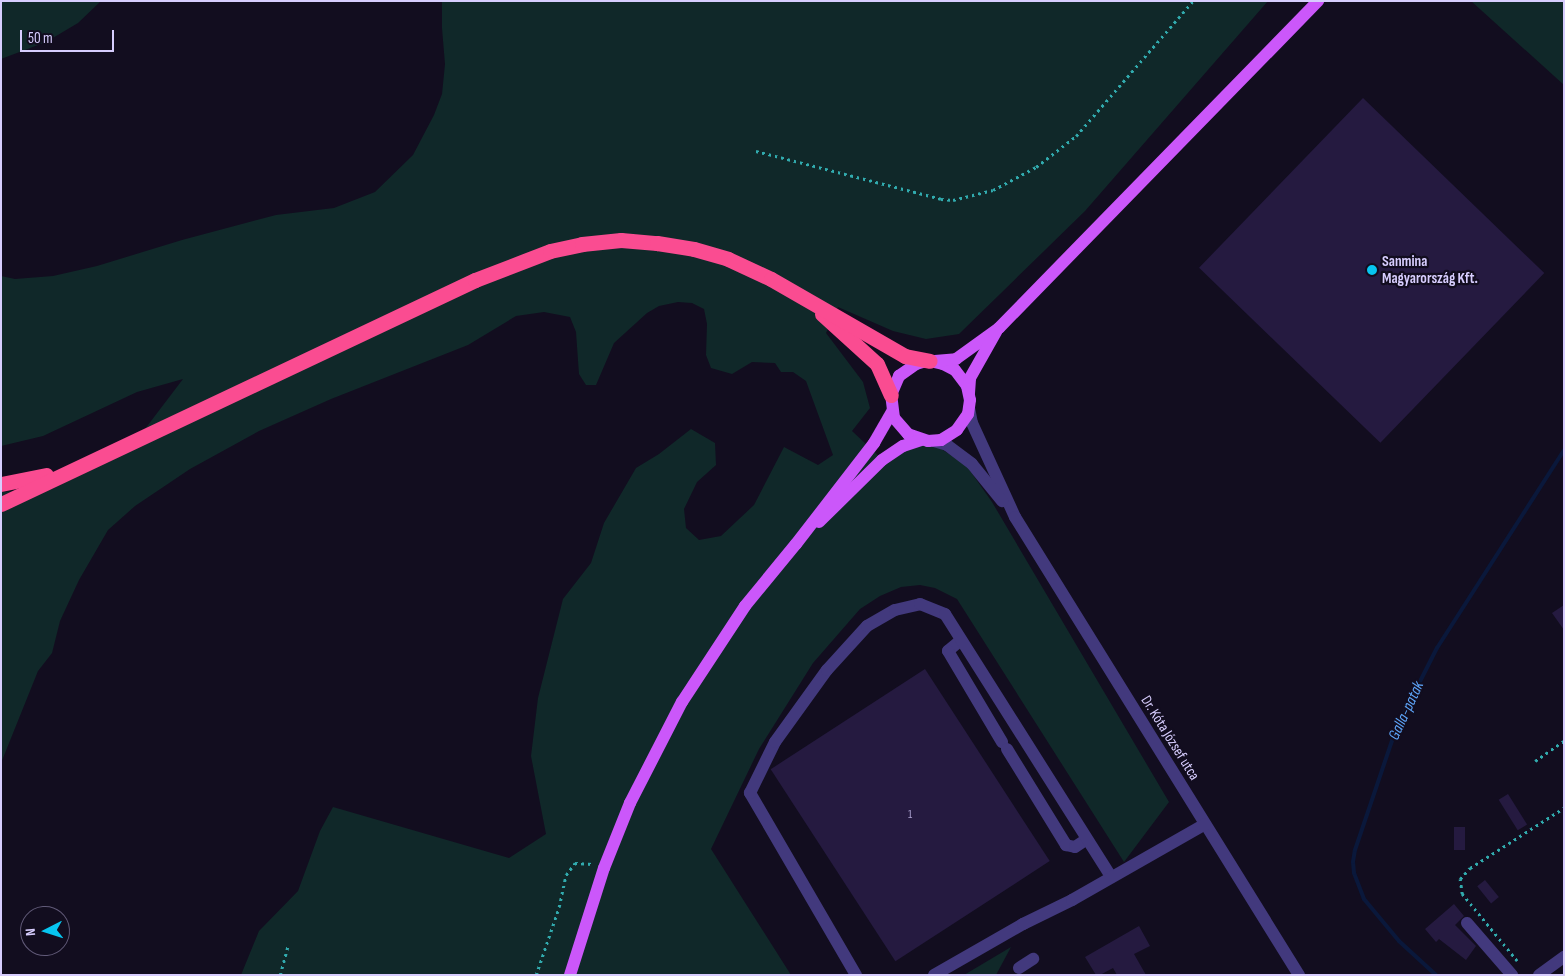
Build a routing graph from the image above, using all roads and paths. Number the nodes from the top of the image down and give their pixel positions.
1 (1193, 1) edge
2 (1318, 1) edge
3 (756, 151) dead end
4 (814, 306) junction
5 (998, 328) junction
6 (930, 362) junction
7 (969, 393) junction
8 (891, 395) junction
9 (969, 408) junction
10 (892, 412) junction
11 (920, 440) junction
12 (934, 441) junction
13 (82, 465) junction
14 (1, 484) edge
15 (1, 504) edge
16 (1015, 517) junction
17 (796, 544) junction
18 (961, 640) junction
19 (1564, 741) edge
20 (1535, 760) dead end
21 (1564, 808) edge
22 (1068, 809) junction
23 (1050, 820) junction
24 (1205, 824) junction
25 (1087, 839) junction
26 (604, 868) junction
27 (1111, 877) junction
28 (1467, 923) dead end
29 (288, 946) dead end
30 (1564, 956) edge
31 (1033, 959) dead end
32 (1518, 963) dead end
33 (1019, 968) dead end
34 (280, 975) edge
35 (536, 975) edge
36 (570, 975) edge
37 (856, 975) edge
38 (934, 975) edge
39 (1299, 975) edge
40 (1512, 975) edge
41 (1539, 975) edge

1 - 3 path
2 - 5 main road
4 - 6 highway
4 - 8 highway
4 - 13 highway
5 - 6 main road
5 - 7 main road
6 - 7 main road
6 - 8 main road
7 - 9 main road
8 - 10 main road
9 - 12 main road
9 - 16 street
10 - 11 main road
10 - 17 main road
11 - 12 main road
11 - 17 main road
12 - 16 street
13 - 14 highway
13 - 15 highway
16 - 24 street, Dr. Kóta József utca
17 - 26 main road
18 - 22 street
18 - 23 street
18 - 37 street
19 - 20 path
21 - 32 path
22 - 23 street
22 - 25 street
23 - 25 street
24 - 27 street
24 - 39 street, Dr. Kóta József utca
25 - 27 street
26 - 35 path
26 - 36 main road
27 - 38 street
28 - 40 street
29 - 34 path
30 - 41 street
31 - 33 street

